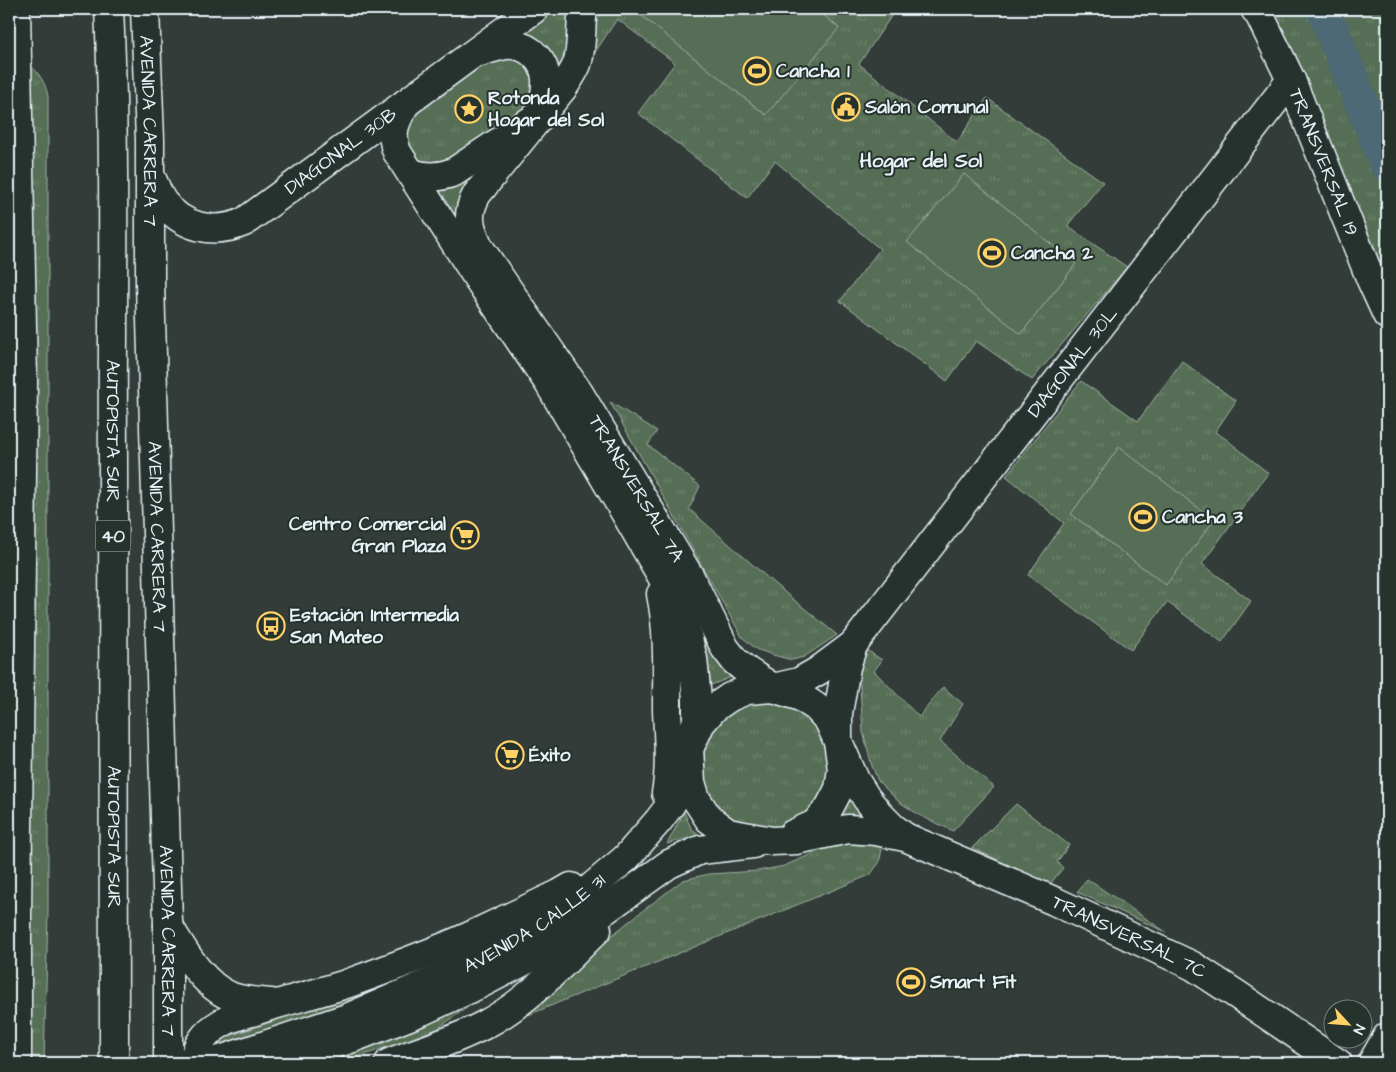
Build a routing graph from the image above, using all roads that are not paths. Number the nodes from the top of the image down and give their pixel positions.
1 (16, 9) edge
2 (110, 9) edge
3 (145, 9) edge
4 (534, 9) edge
5 (583, 9) edge
6 (1256, 9) edge
7 (13, 54) edge
8 (471, 55) junction
9 (1291, 80) junction
10 (406, 103) junction
11 (541, 114) junction
12 (411, 173) junction
13 (150, 176) junction
14 (14, 208) edge
15 (1387, 316) edge
16 (653, 561) junction
17 (853, 645) junction
18 (773, 688) junction
19 (838, 741) junction
20 (689, 749) junction
21 (653, 827) junction
22 (906, 837) junction
23 (772, 841) junction
24 (650, 878) junction
25 (168, 924) junction
26 (277, 1003) junction
27 (350, 1028) junction
28 (1387, 1037) edge
29 (17, 1063) edge
30 (114, 1063) edge
31 (168, 1063) edge
32 (194, 1063) edge
33 (211, 1063) edge
34 (277, 1063) edge
35 (389, 1063) edge
36 (1338, 1063) edge
37 (1372, 1063) edge

1 - 7 main road
2 - 30 main road, AUTOPISTA SUR / 40
3 - 13 main road, AVENIDA CARRERA 7
4 - 8 main road, DIAGONAL 30B
5 - 11 main road
6 - 9 main road, TRANSVERSAL 19
7 - 14 main road
8 - 10 main road, DIAGONAL 30B
8 - 11 main road
9 - 15 main road, TRANSVERSAL 19
9 - 17 main road, DIAGONAL 30L
10 - 12 main road
10 - 13 main road, DIAGONAL 30B
11 - 12 main road
11 - 18 main road, TRANSVERSAL 7A
12 - 16 main road, TRANSVERSAL 7A
13 - 25 main road, AVENIDA CARRERA 7
14 - 29 main road
16 - 20 main road, TRANSVERSAL 7A
16 - 21 main road
17 - 18 main road
17 - 19 main road
18 - 19 main road, TRANSVERSAL 7A
18 - 20 main road, AVENIDA CALLE 31
19 - 22 main road, TRANSVERSAL 7C
19 - 23 main road, AVENIDA CALLE 31
20 - 21 main road, AVENIDA CALLE 31
20 - 23 main road, TRANSVERSAL 7C
21 - 26 main road
21 - 27 main road, AVENIDA CALLE 31
22 - 23 main road, TRANSVERSAL 7C
22 - 36 main road, TRANSVERSAL 7C
23 - 24 main road, AVENIDA CALLE 31
24 - 27 main road, AVENIDA CALLE 31
24 - 35 main road
25 - 26 main road
25 - 31 main road, AVENIDA CARRERA 7
26 - 32 main road
27 - 33 main road, AVENIDA CALLE 31
27 - 34 main road, AVENIDA CALLE 31
28 - 37 main road

